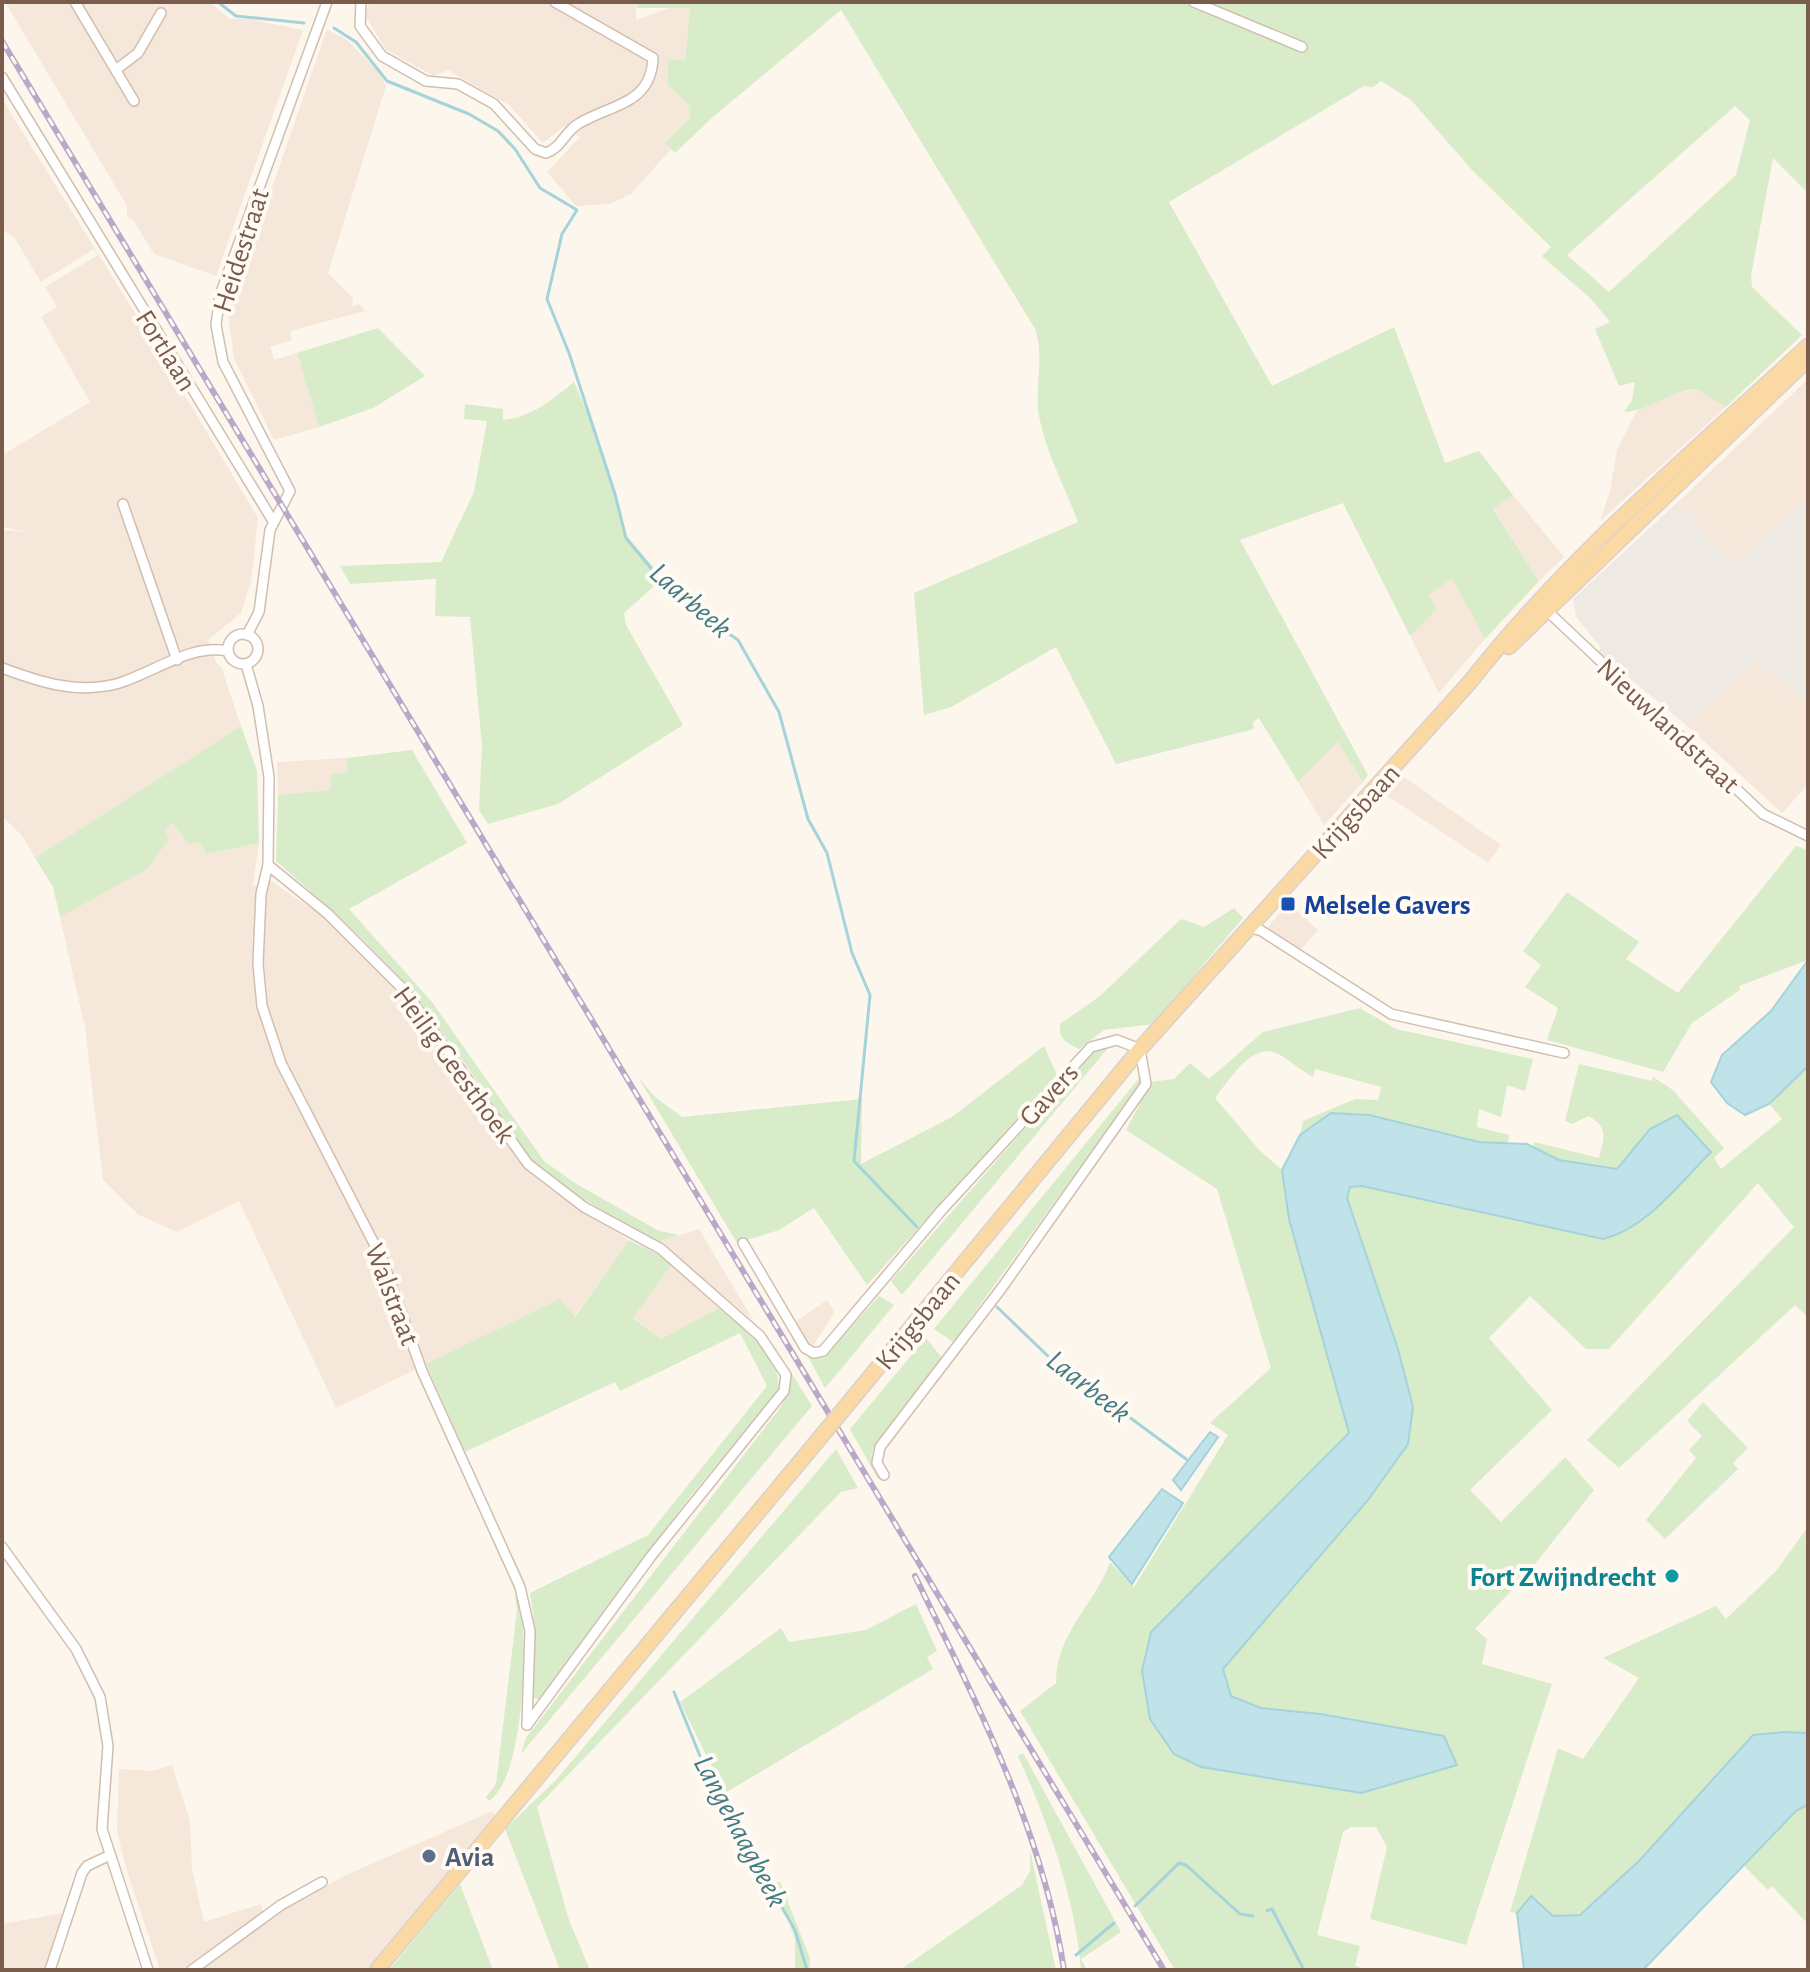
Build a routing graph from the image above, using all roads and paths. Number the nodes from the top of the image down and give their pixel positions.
1 (75, 2) edge
2 (327, 2) edge
3 (361, 2) edge
4 (555, 2) edge
5 (1194, 2) edge
6 (161, 13) dead end
7 (1302, 47) dead end
8 (117, 69) junction
9 (2, 77) edge
10 (134, 101) dead end
11 (1808, 346) edge
12 (1808, 359) edge
13 (123, 504) dead end
14 (1626, 510) junction
15 (273, 521) junction
16 (1642, 523) junction
17 (1542, 606) junction
18 (247, 635) junction
19 (228, 651) junction
20 (177, 660) junction
21 (246, 664) junction
22 (2, 668) edge
23 (1808, 836) edge
24 (268, 865) junction
25 (1250, 928) junction
26 (1140, 1049) junction
27 (1564, 1053) dead end
28 (743, 1243) dead end
29 (884, 1475) dead end
30 (2, 1547) edge
31 (527, 1725) joint
32 (108, 1856) junction
33 (322, 1882) dead end
34 (50, 1970) edge
35 (148, 1970) edge
36 (192, 1970) edge
37 (377, 1970) edge

1 - 8 street
2 - 15 street, Heidestraat
3 - 4 street
5 - 7 street
6 - 8 street
8 - 10 street
9 - 15 street, Fortlaan
11 - 14 main road, Krijgsbaan
12 - 16 main road, Krijgsbaan
13 - 20 street
14 - 16 main road
14 - 17 main road, Krijgsbaan
15 - 18 street
16 - 17 main road, Krijgsbaan
17 - 23 street, Nieuwlandstraat
17 - 25 main road, Krijgsbaan
18 - 19 street
18 - 21 street
19 - 20 street
19 - 21 street
20 - 22 street
21 - 24 street
24 - 31 street, Walstraat
24 - 31 street, Heilig Geesthoek
25 - 26 main road, Krijgsbaan
25 - 27 street
26 - 28 street, Gavers
26 - 29 street
26 - 37 main road, Krijgsbaan, bridge
30 - 32 street
32 - 34 street
32 - 35 street
33 - 36 street

